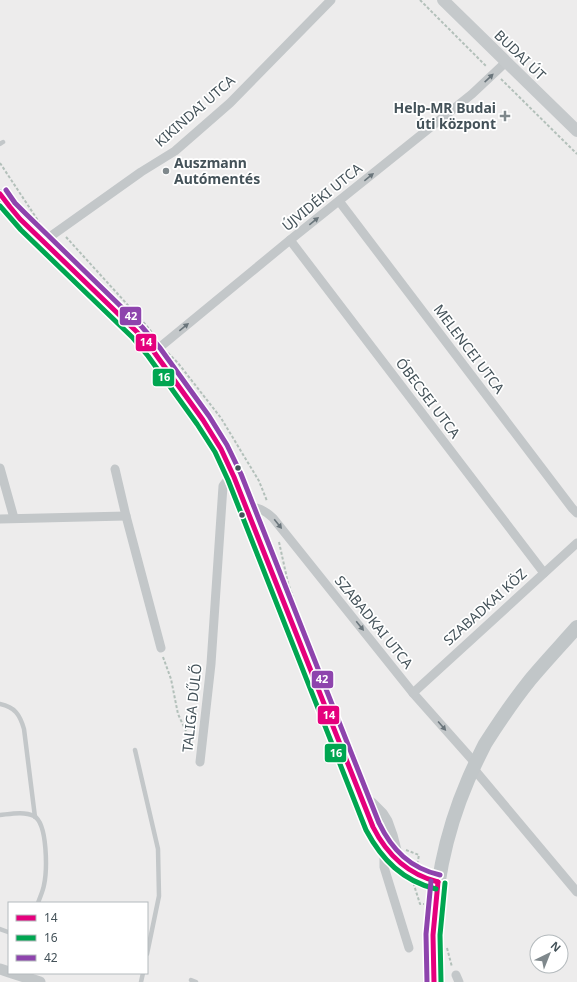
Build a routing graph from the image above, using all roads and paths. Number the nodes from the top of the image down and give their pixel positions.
1 (331, 0) edge
2 (443, 0) edge
3 (506, 62) junction
4 (577, 131) edge
5 (0, 163) edge
6 (0, 194) edge
7 (339, 201) junction
8 (60, 230) junction
9 (290, 240) junction
10 (44, 241) junction
11 (154, 352) junction
12 (0, 468) edge
13 (115, 469) dead end
14 (234, 477) junction
15 (246, 507) junction
16 (577, 513) edge
17 (126, 516) junction
18 (14, 518) junction
19 (0, 519) edge
20 (577, 543) edge
21 (544, 573) junction
22 (577, 627) edge
23 (161, 648) joint
24 (413, 692) junction
25 (0, 704) edge
26 (135, 750) dead end
27 (200, 762) joint
28 (475, 766) junction
29 (360, 796) junction
30 (0, 815) edge
31 (35, 817) junction
32 (388, 851) junction
33 (401, 864) junction
34 (438, 882) junction
35 (577, 892) edge
36 (38, 902) edge
37 (0, 929) edge
38 (8, 932) dead end
39 (409, 948) dead end
40 (148, 949) edge
41 (14, 975) edge
42 (40, 982) edge
43 (434, 982) edge

1 - 8 street, KIKINDAI UTCA
2 - 3 main road, BUDAI ÚT
3 - 4 main road, BUDAI ÚT
7 -> 3 street, ÚJVIDÉKI UTCA
5 - 8 path
6 - 10 street
9 -> 7 street, ÚJVIDÉKI UTCA
7 - 16 street, MELENCEI UTCA
8 - 10 street, KIKINDAI UTCA
11 -> 9 street, ÚJVIDÉKI UTCA
9 - 21 street, ÓBECSEI UTCA
10 - 11 street
11 - 14 street
12 - 18 street
13 - 17 street
14 - 15 street
14 - 27 street, TALIGA DŰLŐ
15 -> 24 street, SZABADKAI UTCA
15 - 29 street
17 - 18 street
17 - 23 street
18 - 19 street
20 - 21 street, SZABADKAI KÖZ
21 - 24 street, SZABADKAI KÖZ
22 - 28 main road
23 - 27 path, TALIGA DŰLŐ
24 -> 28 street, SZABADKAI UTCA
25 - 31 lane
26 - 40 lane
28 - 34 main road
28 - 35 street, SZABADKAI UTCA
29 - 32 street
29 - 33 street
30 - 31 lane
31 - 36 lane
32 - 33 street
32 - 39 street
33 - 34 street
34 - 43 main road
37 - 38 lane
41 - 42 street

